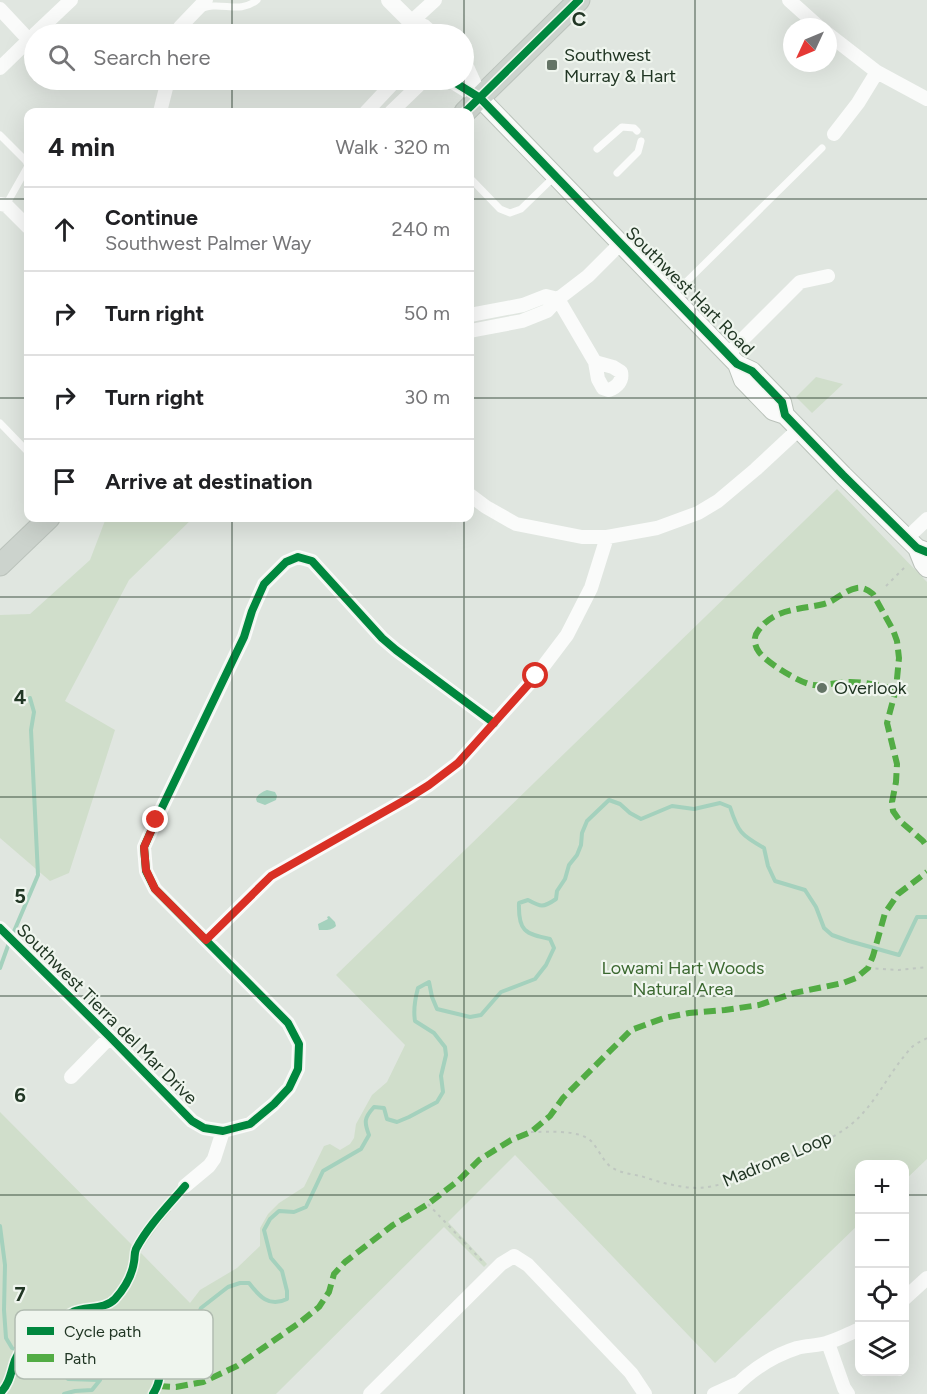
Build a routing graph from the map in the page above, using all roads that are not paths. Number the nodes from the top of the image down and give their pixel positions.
1 (71, 0) edge
2 (257, 0) edge
3 (389, 0) edge
4 (435, 0) edge
5 (579, 0) edge
6 (789, 0) edge
7 (201, 5) edge
8 (0, 9) edge
9 (809, 18) edge
10 (46, 24) edge
11 (183, 24) edge
12 (408, 24) edge
13 (414, 24) edge
14 (24, 29) edge
15 (837, 41) edge
16 (24, 45) edge
17 (0, 68) edge
18 (877, 72) junction
19 (166, 90) edge
20 (387, 90) edge
21 (414, 90) edge
22 (460, 90) edge
23 (470, 90) edge
24 (927, 99) edge
25 (473, 105) edge
26 (161, 108) edge
27 (370, 108) edge
28 (395, 108) edge
29 (637, 131) dead end
30 (834, 134) dead end
31 (0, 135) edge
32 (641, 141) dead end
33 (822, 148) dead end
34 (597, 149) dead end
35 (24, 159) edge
36 (24, 172) edge
37 (617, 173) dead end
38 (555, 176) junction
39 (474, 182) edge
40 (3, 205) edge
41 (24, 223) edge
42 (620, 244) junction
43 (828, 276) dead end
44 (672, 296) junction
45 (558, 299) junction
46 (474, 314) edge
47 (474, 330) edge
48 (733, 359) junction
49 (595, 362) dead end
50 (0, 423) edge
51 (799, 429) junction
52 (24, 449) edge
53 (474, 498) edge
54 (927, 519) edge
55 (45, 522) edge
56 (607, 537) junction
57 (919, 552) edge
58 (0, 566) edge
59 (494, 723) junction
60 (0, 928) edge
61 (206, 940) junction
62 (110, 1037) junction
63 (71, 1077) dead end
64 (223, 1131) junction
65 (185, 1186) dead end
66 (927, 1278) edge
67 (909, 1294) edge
68 (855, 1331) edge
69 (828, 1343) junction
70 (738, 1383) junction
71 (370, 1394) edge
72 (645, 1394) edge
73 (714, 1394) edge
74 (728, 1394) edge
75 (848, 1394) edge

1 - 10 street
2 - 7 lane
3 - 12 street
4 - 13 street
5 - 25 main road
6 - 9 street
7 - 11 street
8 - 14 street
15 - 18 street
16 - 17 street
18 - 24 street
18 - 30 street
19 - 26 street
20 - 27 street
21 - 28 street
22 - 25 street, Southwest Hart Road
23 - 25 street, Southwest Hart Road
25 - 38 main road, Southwest Hart Road
29 - 34 lane
31 - 35 lane
32 - 37 lane
33 - 44 lane
36 - 40 lane
38 - 39 lane
38 - 42 main road, Southwest Hart Road
40 - 41 street
42 - 44 main road, Southwest Hart Road
42 - 45 street
43 - 48 street
44 - 48 main road, Southwest Hart Road
45 - 46 street
45 - 47 street
45 - 49 street
48 - 51 main road, Southwest Hart Road
50 - 52 lane
51 - 56 street
51 - 57 main road, Southwest Hart Road
53 - 56 street
54 - 57 street
55 - 58 main road
56 - 59 street
59 - 61 street
59 - 61 street
60 - 62 street, Southwest Tierra del Mar Drive
61 - 64 street
62 - 63 street
62 - 64 street, Southwest Tierra del Mar Drive
64 - 65 street
66 - 67 street
68 - 69 street
69 - 70 street
69 - 75 street
70 - 73 street
70 - 74 street
71 - 72 street

